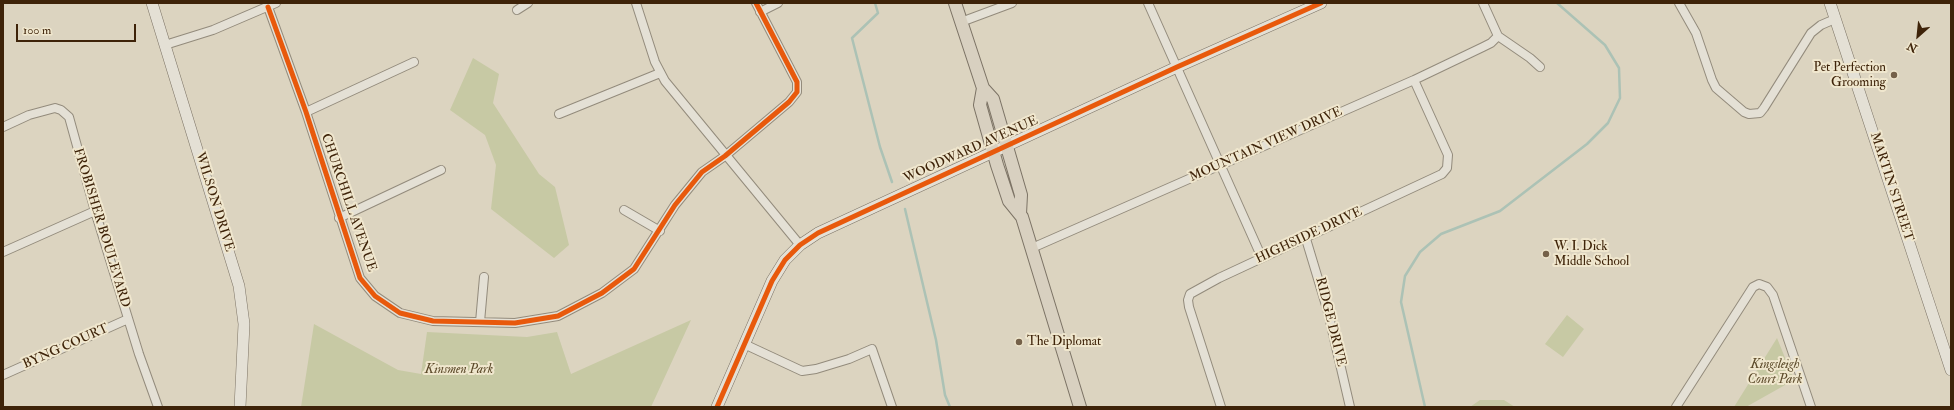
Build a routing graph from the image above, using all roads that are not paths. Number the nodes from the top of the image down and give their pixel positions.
1 (152, 3) edge
2 (276, 3) edge
3 (528, 3) edge
4 (636, 3) edge
5 (756, 3) edge
6 (778, 3) edge
7 (955, 3) edge
8 (1012, 3) edge
9 (1148, 3) edge
10 (1321, 3) edge
11 (1483, 3) edge
12 (1679, 3) edge
13 (1830, 3) edge
14 (268, 7) junction
15 (517, 10) dead end
16 (760, 12) junction
17 (1835, 19) junction
18 (961, 22) junction
19 (1498, 36) junction
20 (165, 45) junction
21 (414, 62) dead end
22 (1177, 67) junction
23 (1540, 67) dead end
24 (660, 73) junction
25 (1414, 80) junction
26 (982, 88) junction
27 (306, 112) junction
28 (559, 114) dead end
29 (3, 128) edge
30 (1007, 146) junction
31 (993, 152) junction
32 (726, 156) junction
33 (1220, 165) junction
34 (441, 170) dead end
35 (624, 210) dead end
36 (95, 211) junction
37 (1020, 214) junction
38 (339, 218) junction
39 (660, 231) junction
40 (1306, 239) junction
41 (800, 245) junction
42 (1032, 248) junction
43 (3, 252) edge
44 (1262, 258) junction
45 (484, 277) dead end
46 (128, 319) junction
47 (480, 322) junction
48 (744, 344) junction
49 (1951, 370) edge
50 (3, 375) edge
51 (158, 407) edge
52 (240, 407) edge
53 (717, 407) edge
54 (892, 407) edge
55 (1080, 407) edge
56 (1221, 407) edge
57 (1350, 407) edge
58 (1676, 407) edge
59 (1811, 407) edge

1 - 20 street, WILSON DRIVE
2 - 14 street
3 - 15 street
4 - 24 street
5 - 16 street, CHURCHILL AVENUE
6 - 16 street
7 - 18 main road
8 - 18 street
9 - 22 street
10 - 22 street, WOODWARD AVENUE
11 - 19 street
12 - 17 street
13 - 17 street, MARTIN STREET
14 - 20 street
14 - 27 street, CHURCHILL AVENUE
16 - 32 street, CHURCHILL AVENUE
17 - 49 street, MARTIN STREET
18 - 26 main road
19 - 23 street
19 - 25 street, MOUNTAIN VIEW DRIVE
20 - 52 street, WILSON DRIVE
21 - 27 street
22 - 30 street, WOODWARD AVENUE
22 - 33 street
24 - 28 street
24 - 32 street
25 - 33 street, MOUNTAIN VIEW DRIVE
25 - 40 street, HIGHSIDE DRIVE
26 - 30 main road
26 - 31 main road
27 - 38 street, CHURCHILL AVENUE
29 - 36 street, FROBISHER BOULEVARD
30 - 31 street, WOODWARD AVENUE
30 - 37 main road
31 - 37 main road
31 - 41 street, WOODWARD AVENUE
32 - 39 street, CHURCHILL AVENUE
32 - 41 street
33 - 42 street, MOUNTAIN VIEW DRIVE
33 - 44 street
34 - 38 street
35 - 39 street
36 - 43 street
36 - 46 street, FROBISHER BOULEVARD
37 - 42 main road
38 - 47 street, CHURCHILL AVENUE
39 - 47 street, CHURCHILL AVENUE
40 - 44 street, HIGHSIDE DRIVE
40 - 57 street, RIDGE DRIVE
41 - 48 street, WOODWARD AVENUE
42 - 55 main road
44 - 56 street, HIGHSIDE DRIVE
45 - 47 street
46 - 50 street, BYNG COURT
46 - 51 street, FROBISHER BOULEVARD
48 - 53 street, WOODWARD AVENUE
48 - 54 street
58 - 59 street

